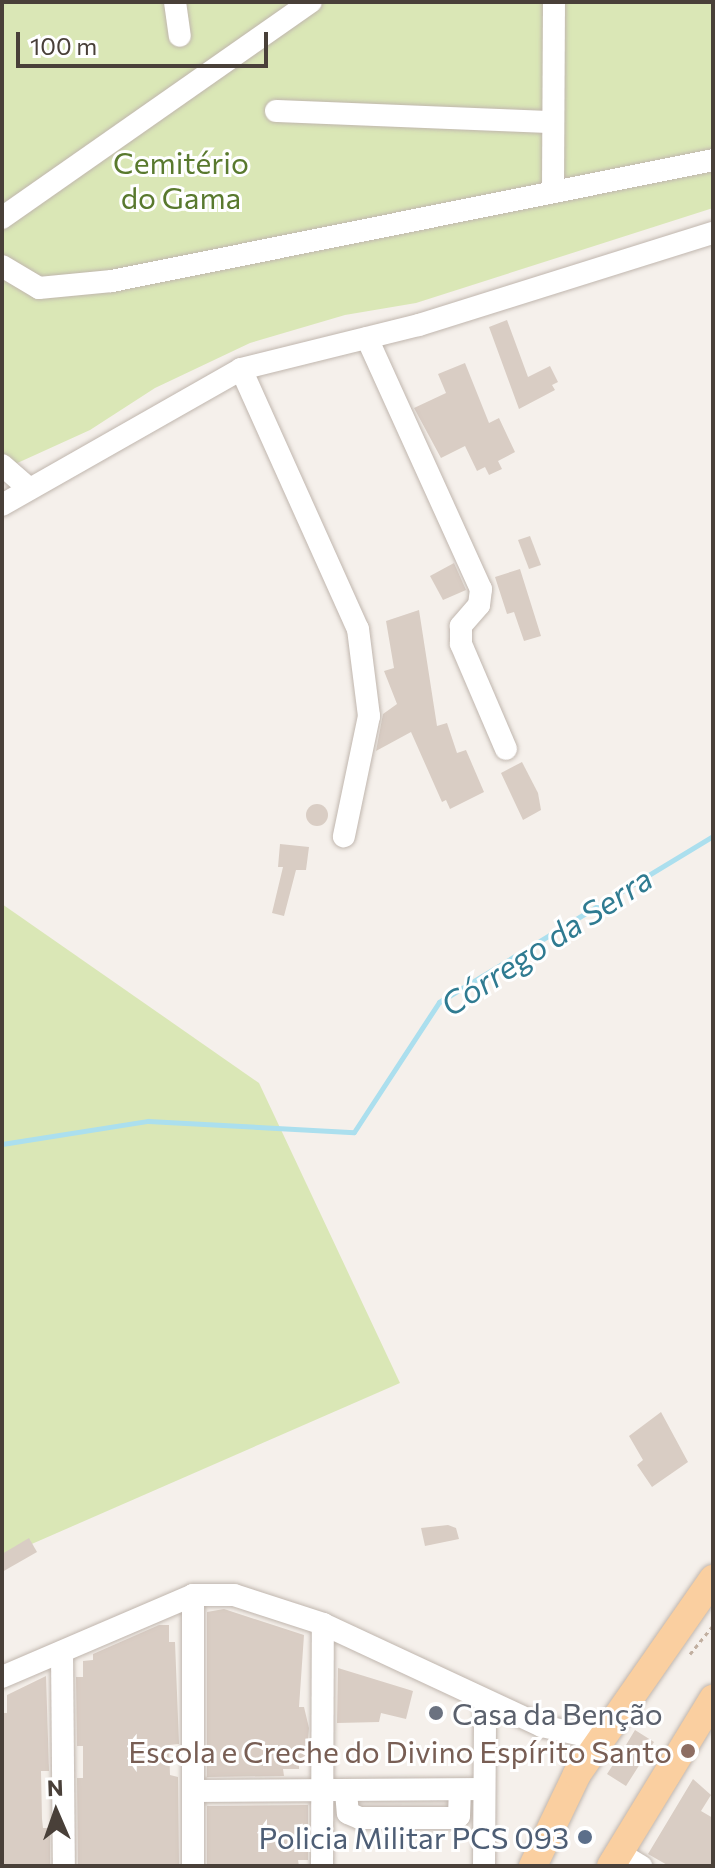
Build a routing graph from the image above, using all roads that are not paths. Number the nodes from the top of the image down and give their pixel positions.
1 (175, 2) edge
2 (311, 2) edge
3 (554, 2) edge
4 (180, 36) dead end
5 (276, 111) dead end
6 (550, 122) junction
7 (713, 160) edge
8 (553, 190) junction
9 (2, 218) edge
10 (713, 233) edge
11 (2, 266) edge
12 (367, 338) junction
13 (241, 369) junction
14 (2, 465) edge
15 (28, 488) junction
16 (2, 505) edge
17 (506, 749) dead end
18 (344, 836) dead end
19 (709, 1589) edge
20 (193, 1595) junction
21 (323, 1624) junction
22 (62, 1652) junction
23 (2, 1677) edge
24 (713, 1699) edge
25 (485, 1704) junction
26 (611, 1725) junction
27 (542, 1726) junction
28 (577, 1774) junction
29 (484, 1789) junction
30 (194, 1791) junction
31 (322, 1792) junction
32 (624, 1862) edge
33 (64, 1866) edge
34 (193, 1866) edge
35 (322, 1866) edge
36 (484, 1866) edge
37 (533, 1866) edge

1 - 4 street
2 - 9 street
3 - 6 street
5 - 6 street
6 - 8 street
7 - 8 street
8 - 11 street
10 - 12 street
12 - 13 street
12 - 17 street
13 - 15 street
13 - 18 street
14 - 15 street
15 - 16 street
19 - 26 main road
20 - 21 street
20 - 22 street
20 - 30 street
21 - 25 street
21 - 31 street
22 - 23 street
22 - 33 street
24 - 32 main road
25 - 27 street
25 - 29 street
26 - 27 street
26 - 28 main road
27 - 28 street
28 - 37 main road
29 - 31 street
29 - 36 street
30 - 31 street
30 - 34 street
31 - 35 street

